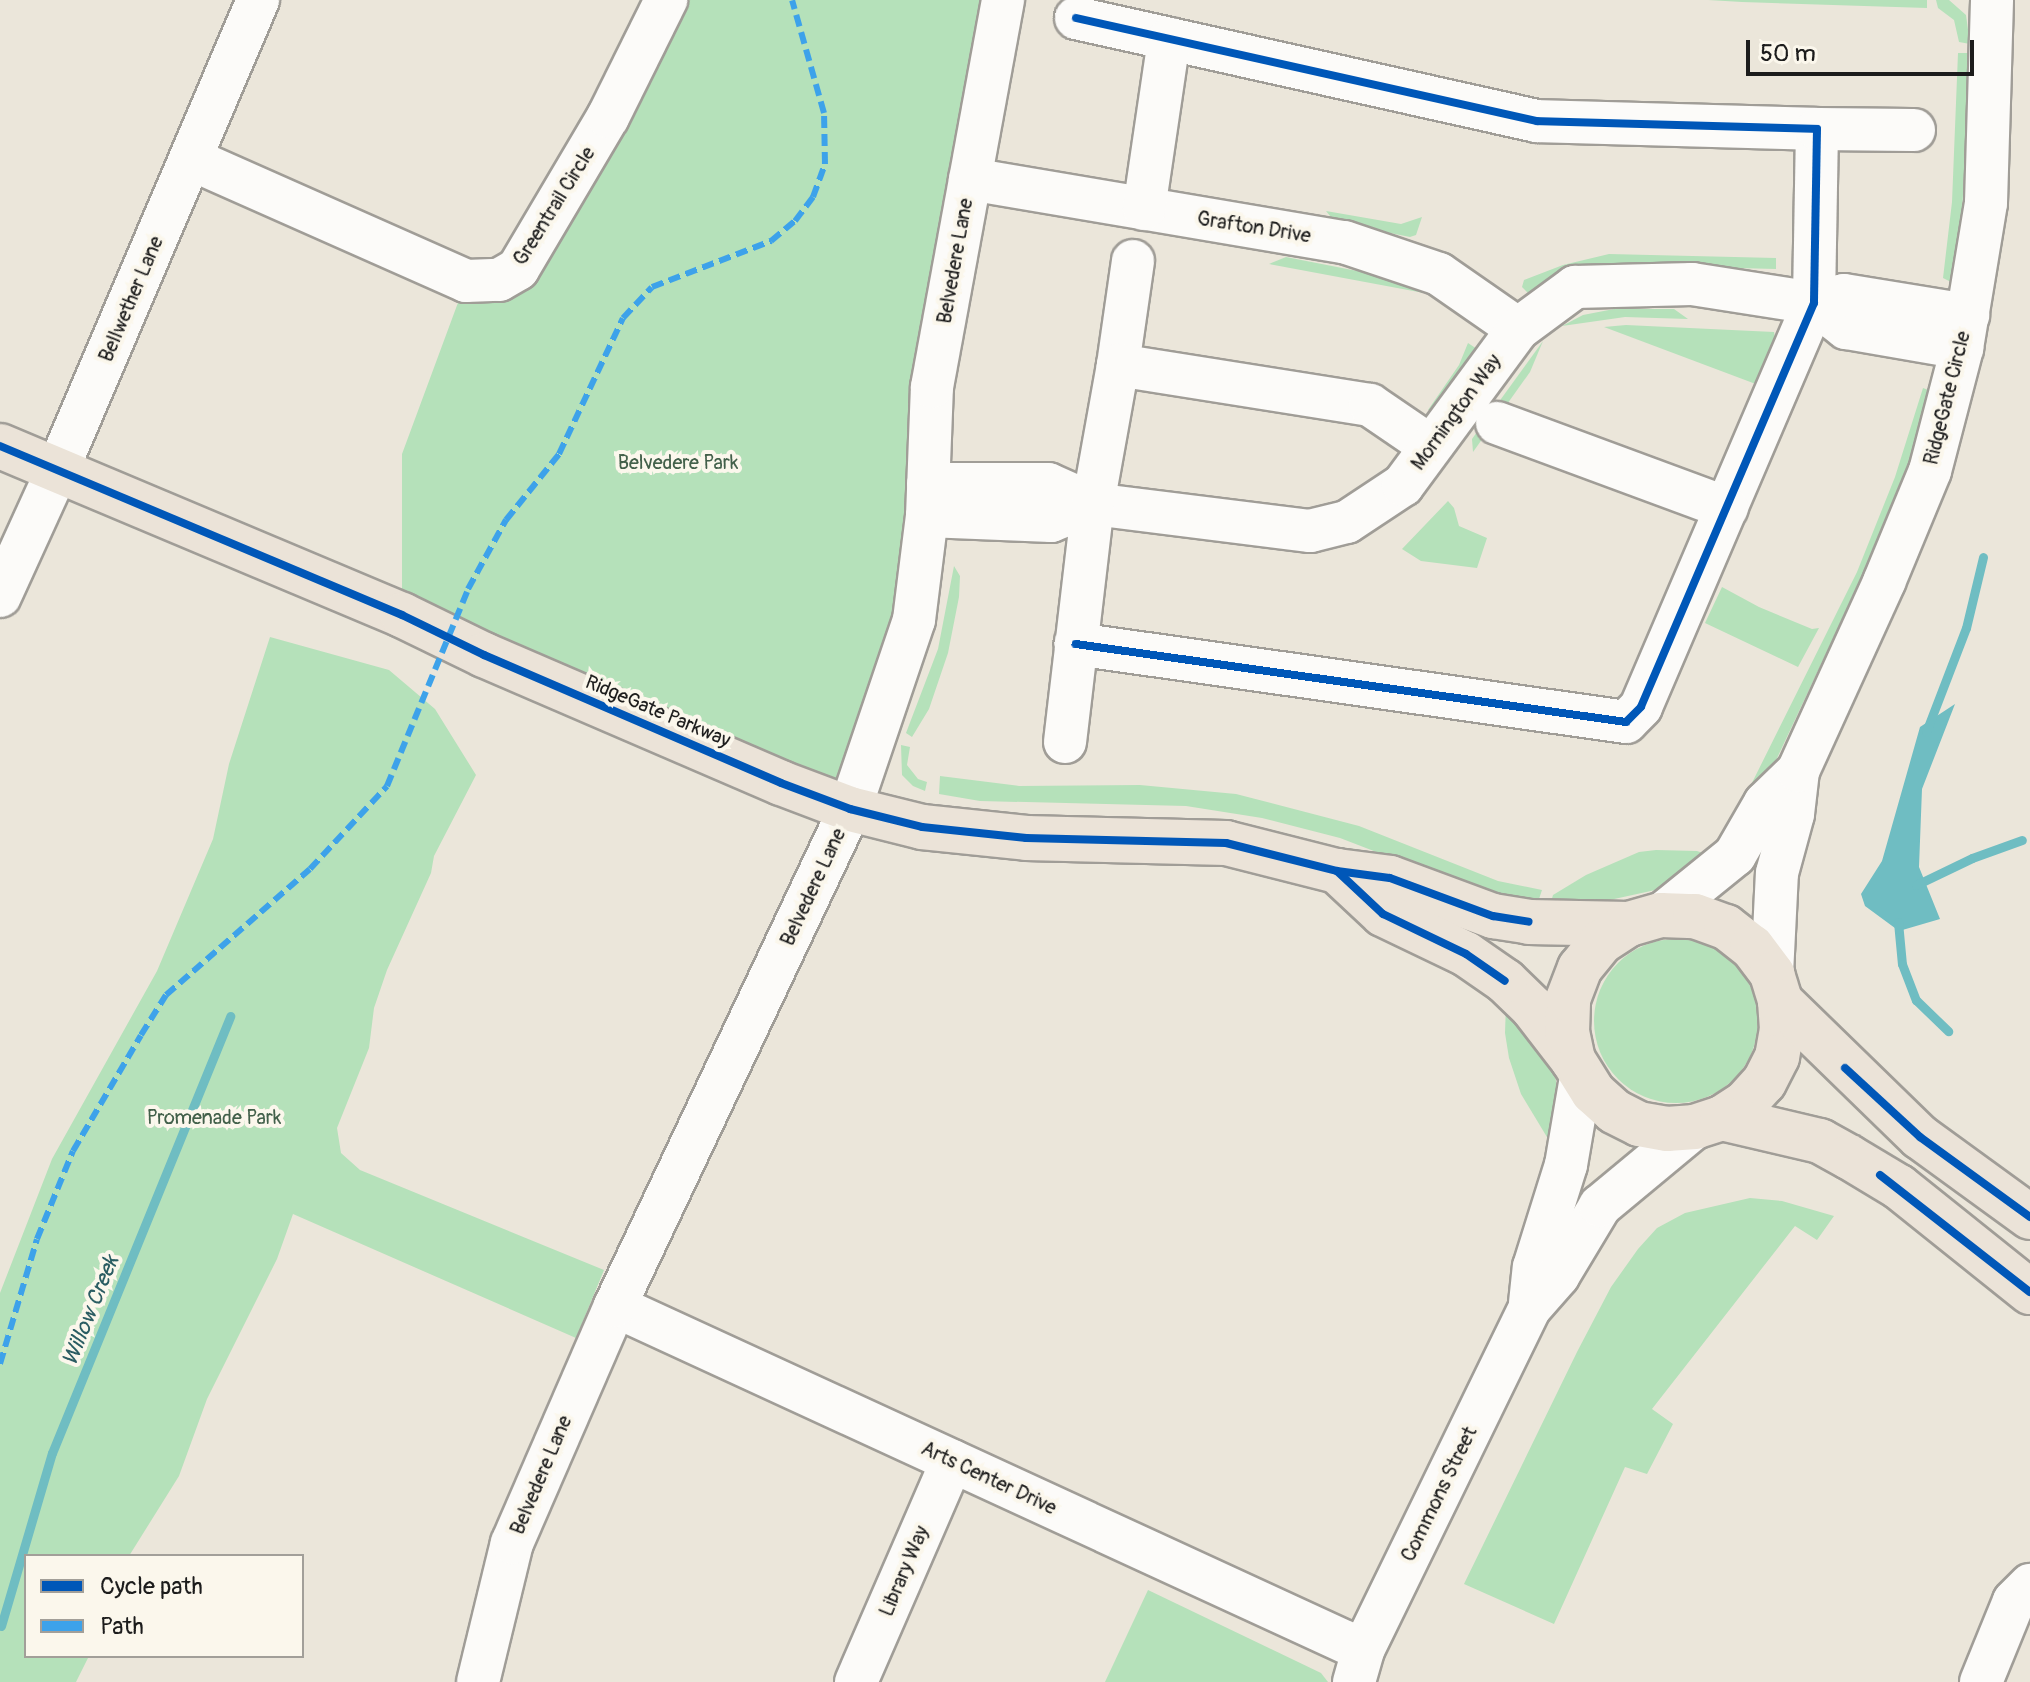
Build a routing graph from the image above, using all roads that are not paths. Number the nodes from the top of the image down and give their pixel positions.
1 (258, 0) edge
2 (666, 0) edge
3 (1003, 0) edge
4 (1992, 0) edge
5 (1076, 18) dead end
6 (1169, 39) junction
7 (1817, 129) junction
8 (1914, 130) dead end
9 (191, 159) junction
10 (970, 179) junction
11 (1144, 209) junction
12 (1133, 261) dead end
13 (1814, 303) junction
14 (1518, 329) junction
15 (1965, 332) junction
16 (1118, 365) junction
17 (1497, 423) dead end
18 (0, 446) edge
19 (1430, 446) junction
20 (57, 471) junction
21 (927, 500) junction
22 (1093, 504) junction
23 (1727, 508) junction
24 (0, 596) edge
25 (1076, 644) junction
26 (1065, 742) dead end
27 (1798, 771) junction
28 (850, 809) junction
29 (1337, 871) junction
30 (1645, 919) junction
31 (1776, 988) junction
32 (1577, 1068) junction
33 (1708, 1123) junction
34 (2030, 1217) edge
35 (2030, 1292) edge
36 (615, 1306) junction
37 (1530, 1308) junction
38 (952, 1461) junction
39 (2030, 1585) edge
40 (1359, 1666) edge
41 (478, 1682) edge
42 (856, 1682) edge
43 (1981, 1682) edge

1 - 9 street, Bellwether Lane
2 - 9 street, Greentrail Circle
3 - 10 street, Belvedere Lane
4 - 15 street, RidgeGate Circle
5 - 6 street
6 - 7 street
6 - 11 street
7 - 8 street
7 - 13 street
9 - 20 street, Bellwether Lane
10 - 11 street, Grafton Drive
10 - 21 street, Belvedere Lane
11 - 14 street, Grafton Drive
12 - 16 street
13 - 14 street, Mornington Way
13 - 15 street, Mornington Way
13 - 23 street
14 - 19 street, Mornington Way
15 - 27 street, RidgeGate Circle
16 - 19 street
16 - 22 street
17 - 23 street
18 - 20 main road, RidgeGate Parkway
19 - 22 street, Mornington Way
20 - 24 street, Bellwether Lane
20 - 28 main road, RidgeGate Parkway
21 - 22 street, Mornington Way
21 - 28 street, Belvedere Lane
22 - 25 street
23 - 25 street
25 - 26 street
27 - 30 street, RidgeGate Circle
27 - 31 street, RidgeGate Circle
28 - 29 main road, RidgeGate Parkway
28 - 36 street, Belvedere Lane
29 - 30 main road, RidgeGate Parkway
29 - 32 main road, RidgeGate Parkway
30 - 31 main road, RidgeGate Parkway
30 - 32 main road
31 - 33 main road
31 - 34 main road, RidgeGate Parkway
32 - 33 main road, RidgeGate Parkway
32 - 37 street, Commons Street
33 - 35 main road, RidgeGate Parkway
33 - 37 street, Commons Street
36 - 38 street, Arts Center Drive
36 - 41 street, Belvedere Lane
37 - 40 street, Commons Street
38 - 40 street, Arts Center Drive
38 - 42 street, Library Way
39 - 43 street

